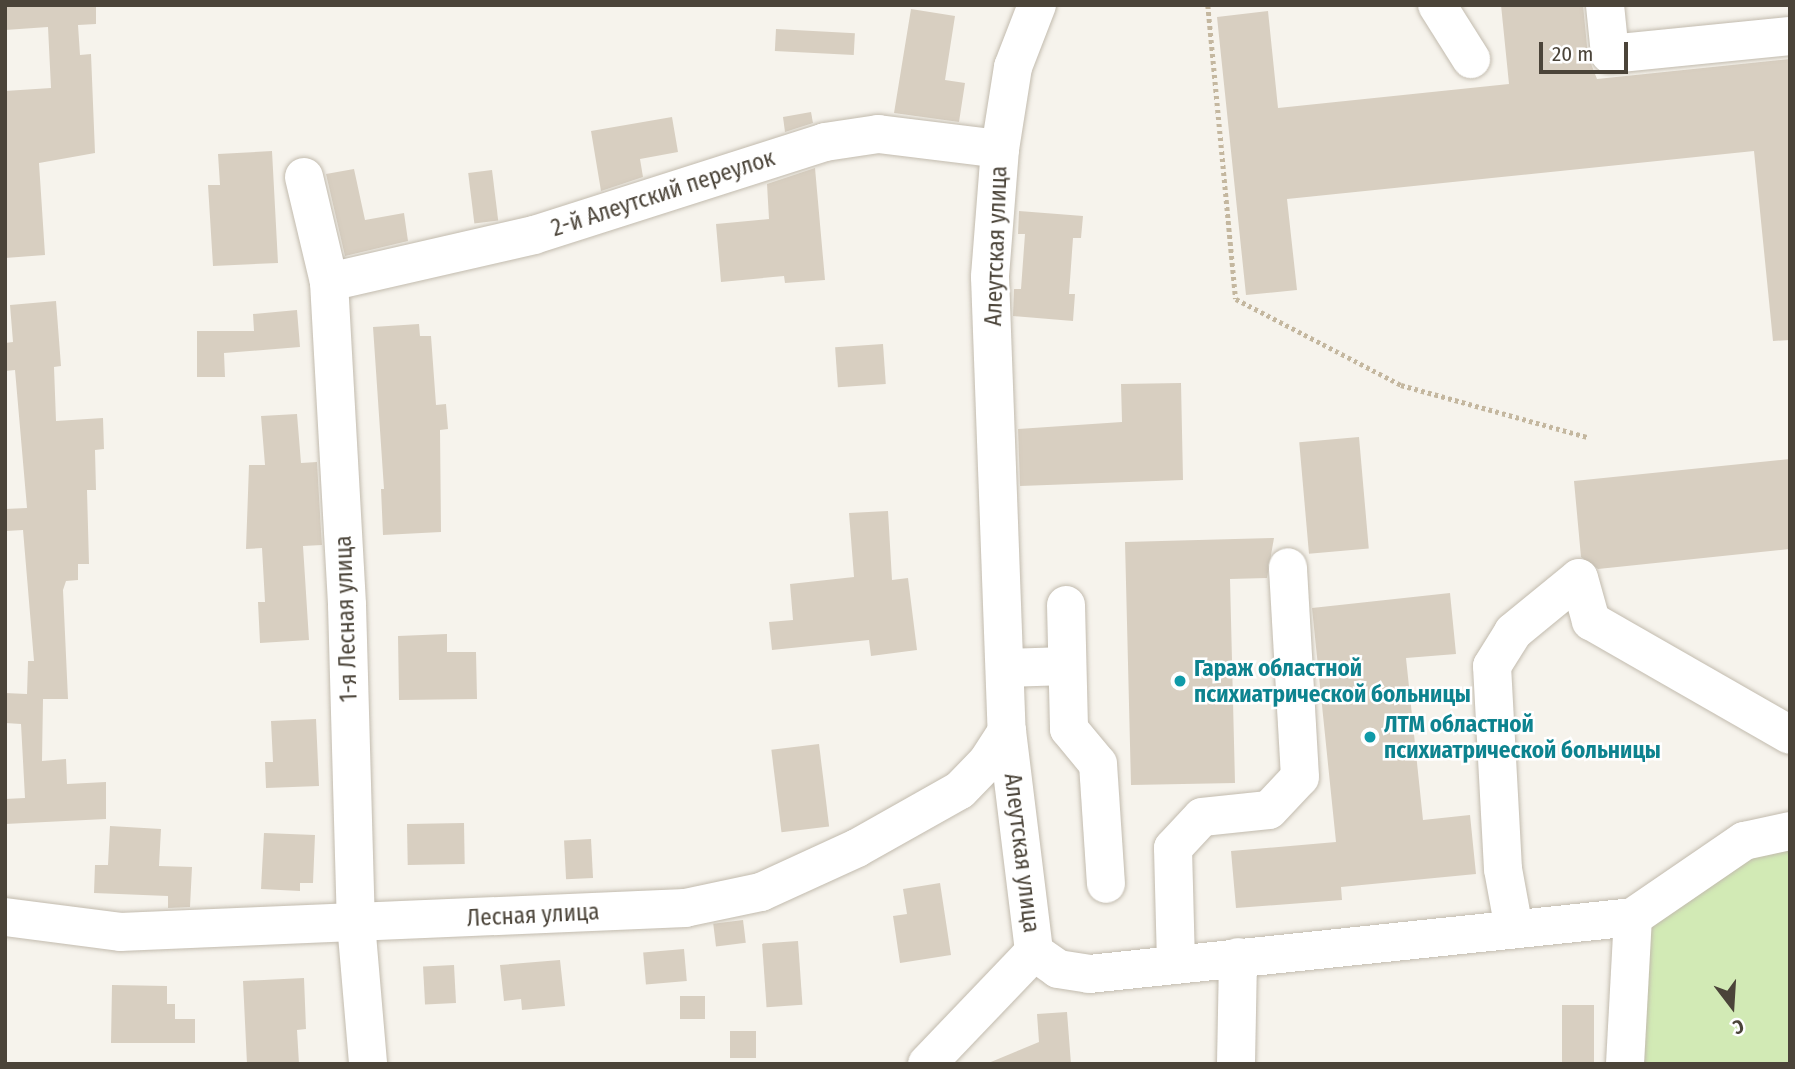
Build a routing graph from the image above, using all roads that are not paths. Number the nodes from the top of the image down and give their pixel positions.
1 (1037, 5) edge
2 (1437, 5) edge
3 (1605, 5) edge
4 (1790, 36) edge
5 (1471, 59) dead end
6 (1000, 149) junction
7 (304, 177) dead end
8 (329, 282) junction
9 (1288, 567) dead end
10 (1066, 605) dead end
11 (1067, 666) junction
12 (1005, 668) junction
13 (1007, 731) junction
14 (1790, 735) edge
15 (1790, 831) edge
16 (1106, 884) dead end
17 (1633, 916) junction
18 (5, 917) edge
19 (356, 923) junction
20 (1514, 929) junction
21 (1034, 952) junction
22 (1238, 957) junction
23 (1176, 963) junction
24 (368, 1064) edge
25 (927, 1064) edge
26 (1236, 1064) edge
27 (1625, 1064) edge

1 - 6 street, Алеутская улица
2 - 5 street
3 - 4 street
6 - 8 street, 2-й Алеутский переулок
6 - 12 street, Алеутская улица
7 - 8 street, 1-я Лесная улица
8 - 19 street, 1-я Лесная улица
9 - 23 street
10 - 11 street
11 - 12 street
11 - 16 street
12 - 13 street, Алеутская улица
13 - 19 street, Лесная улица
13 - 21 street, Алеутская улица
14 - 20 street
15 - 17 street
17 - 20 street, Алеутская улица
17 - 27 street
18 - 19 street, Лесная улица
19 - 24 street, 1-я Лесная улица
20 - 22 street, Алеутская улица
21 - 23 street, Алеутская улица
21 - 25 street
22 - 23 street, Алеутская улица
22 - 26 street

